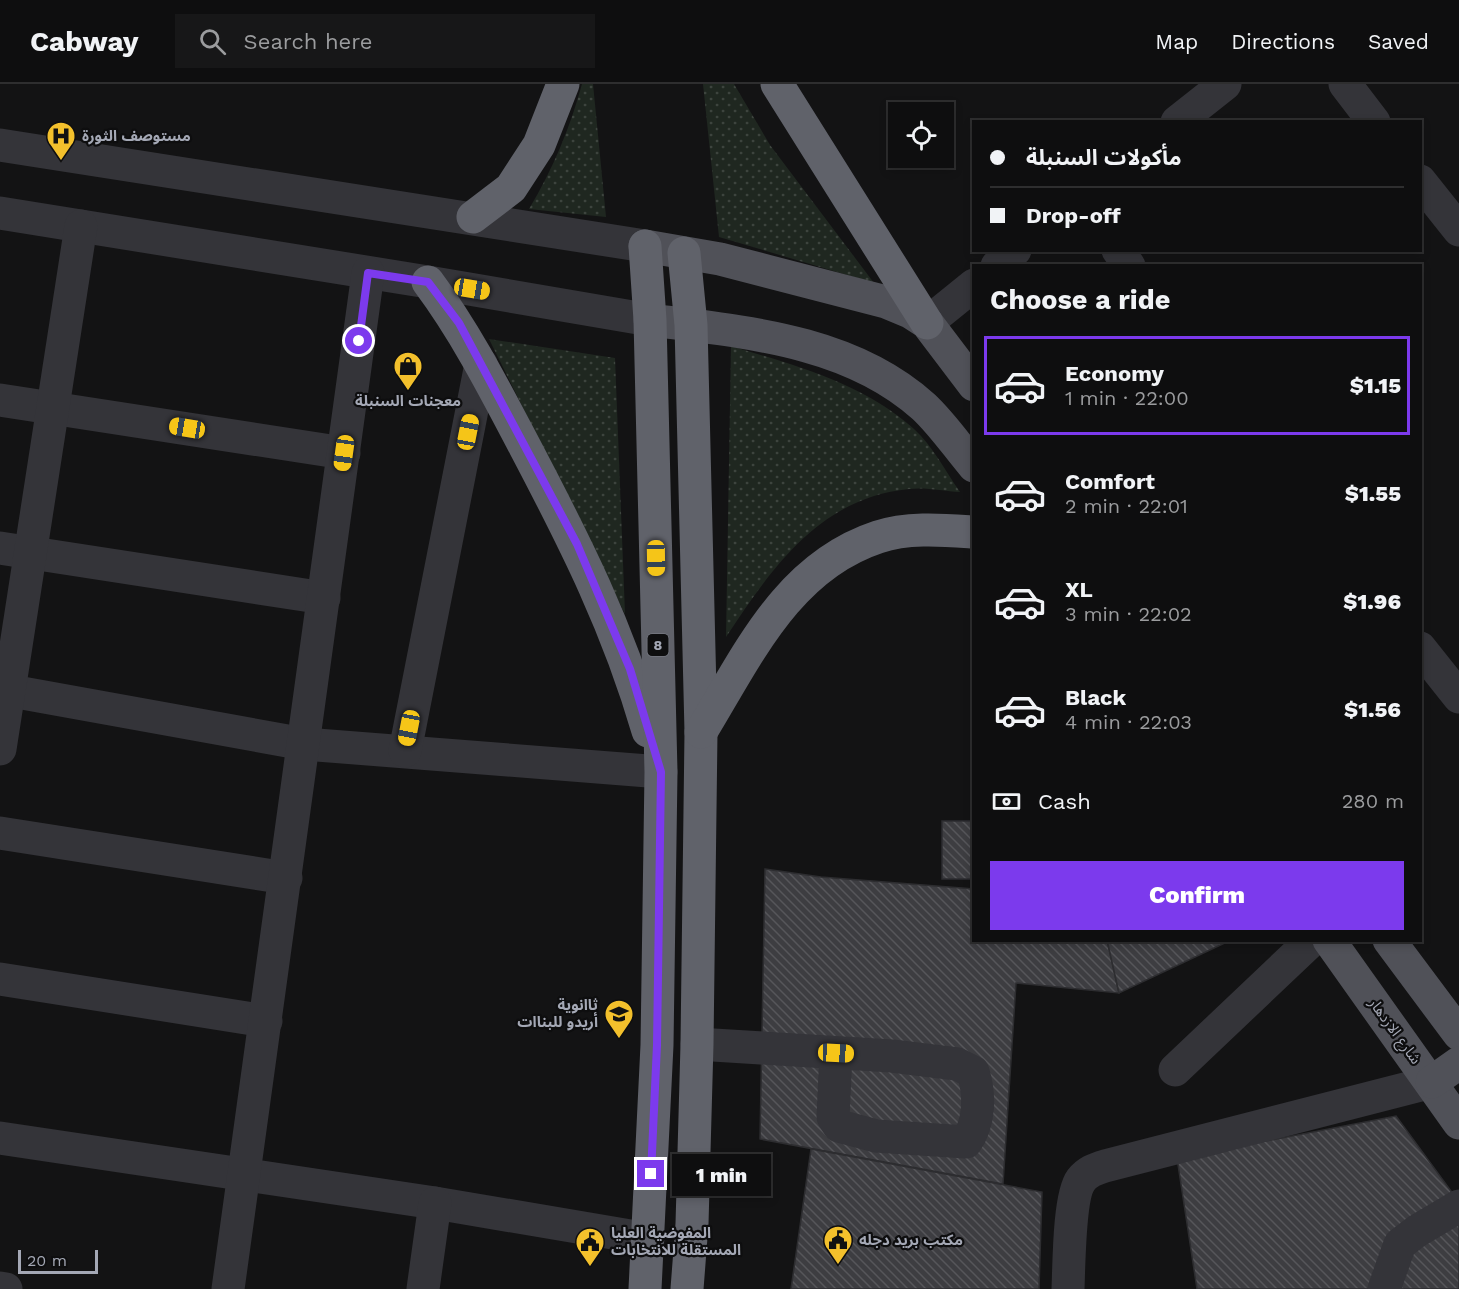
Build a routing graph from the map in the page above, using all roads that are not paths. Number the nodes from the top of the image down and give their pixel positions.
1 (563, 84) edge
2 (777, 84) edge
3 (1225, 84) edge
4 (1345, 84) edge
5 (1180, 120) edge
6 (1372, 120) edge
7 (0, 145) edge
8 (1422, 184) edge
9 (0, 213) edge
10 (473, 217) junction
11 (81, 226) junction
12 (1459, 230) edge
13 (645, 246) junction
14 (1013, 252) edge
15 (684, 253) junction
16 (999, 264) edge
17 (368, 273) junction
18 (428, 282) junction
19 (972, 287) edge
20 (650, 320) junction
21 (927, 323) junction
22 (691, 325) junction
23 (481, 364) junction
24 (972, 383) edge
25 (0, 400) edge
26 (52, 408) junction
27 (344, 453) junction
28 (972, 463) edge
29 (972, 532) edge
30 (15, 550) edge
31 (324, 598) junction
32 (1422, 651) edge
33 (4, 690) edge
34 (1459, 697) edge
35 (701, 732) junction
36 (304, 744) junction
37 (0, 749) edge
38 (405, 751) junction
39 (661, 772) junction
40 (0, 833) edge
41 (286, 878) junction
42 (1310, 942) edge
43 (1330, 942) edge
44 (1390, 942) edge
45 (0, 979) edge
46 (266, 1021) junction
47 (1459, 1034) edge
48 (697, 1044) junction
49 (836, 1053) junction
50 (1459, 1063) edge
51 (1175, 1070) dead end
52 (1432, 1082) junction
53 (1459, 1123) edge
54 (0, 1138) edge
55 (246, 1175) junction
56 (435, 1203) junction
57 (1459, 1206) edge
58 (648, 1239) junction
59 (0, 1288) edge
60 (6, 1289) edge
61 (228, 1289) edge
62 (423, 1289) edge
63 (645, 1289) edge
64 (687, 1289) edge
65 (1068, 1289) edge
66 (1384, 1289) edge

1 - 10 highway
2 - 21 highway
3 - 5 street
4 - 6 street
7 - 10 street
8 - 12 street
9 - 11 street
10 - 13 street
11 - 17 street
11 - 26 street
13 - 15 main road
13 - 20 highway, 8
14 - 16 street
15 - 21 main road
15 - 22 highway
17 - 18 street
17 - 27 street
18 - 20 street
18 - 23 highway
19 - 21 street
20 - 22 main road
20 - 39 highway, 8
21 - 24 main road
22 - 28 main road
22 - 35 highway
23 - 38 street
23 - 39 highway
25 - 26 street
26 - 27 street
26 - 30 street
27 - 31 street
29 - 35 highway
30 - 31 street
30 - 33 street
31 - 36 street
32 - 34 street
33 - 36 street
33 - 37 street
35 - 48 highway
36 - 38 street
36 - 41 street
38 - 39 street
39 - 58 highway, 8
40 - 41 street
41 - 46 street
42 - 51 street
43 - 52 main road, شارع الازدهار
44 - 47 main road
45 - 46 street
46 - 55 street
48 - 49 street
48 - 64 highway
49 - 49 street
50 - 52 main road
52 - 53 main road, شارع الازدهار
52 - 65 street
54 - 55 street
55 - 56 street
55 - 61 street
56 - 58 street
56 - 62 street
57 - 66 street
58 - 63 highway, 8
59 - 60 street

